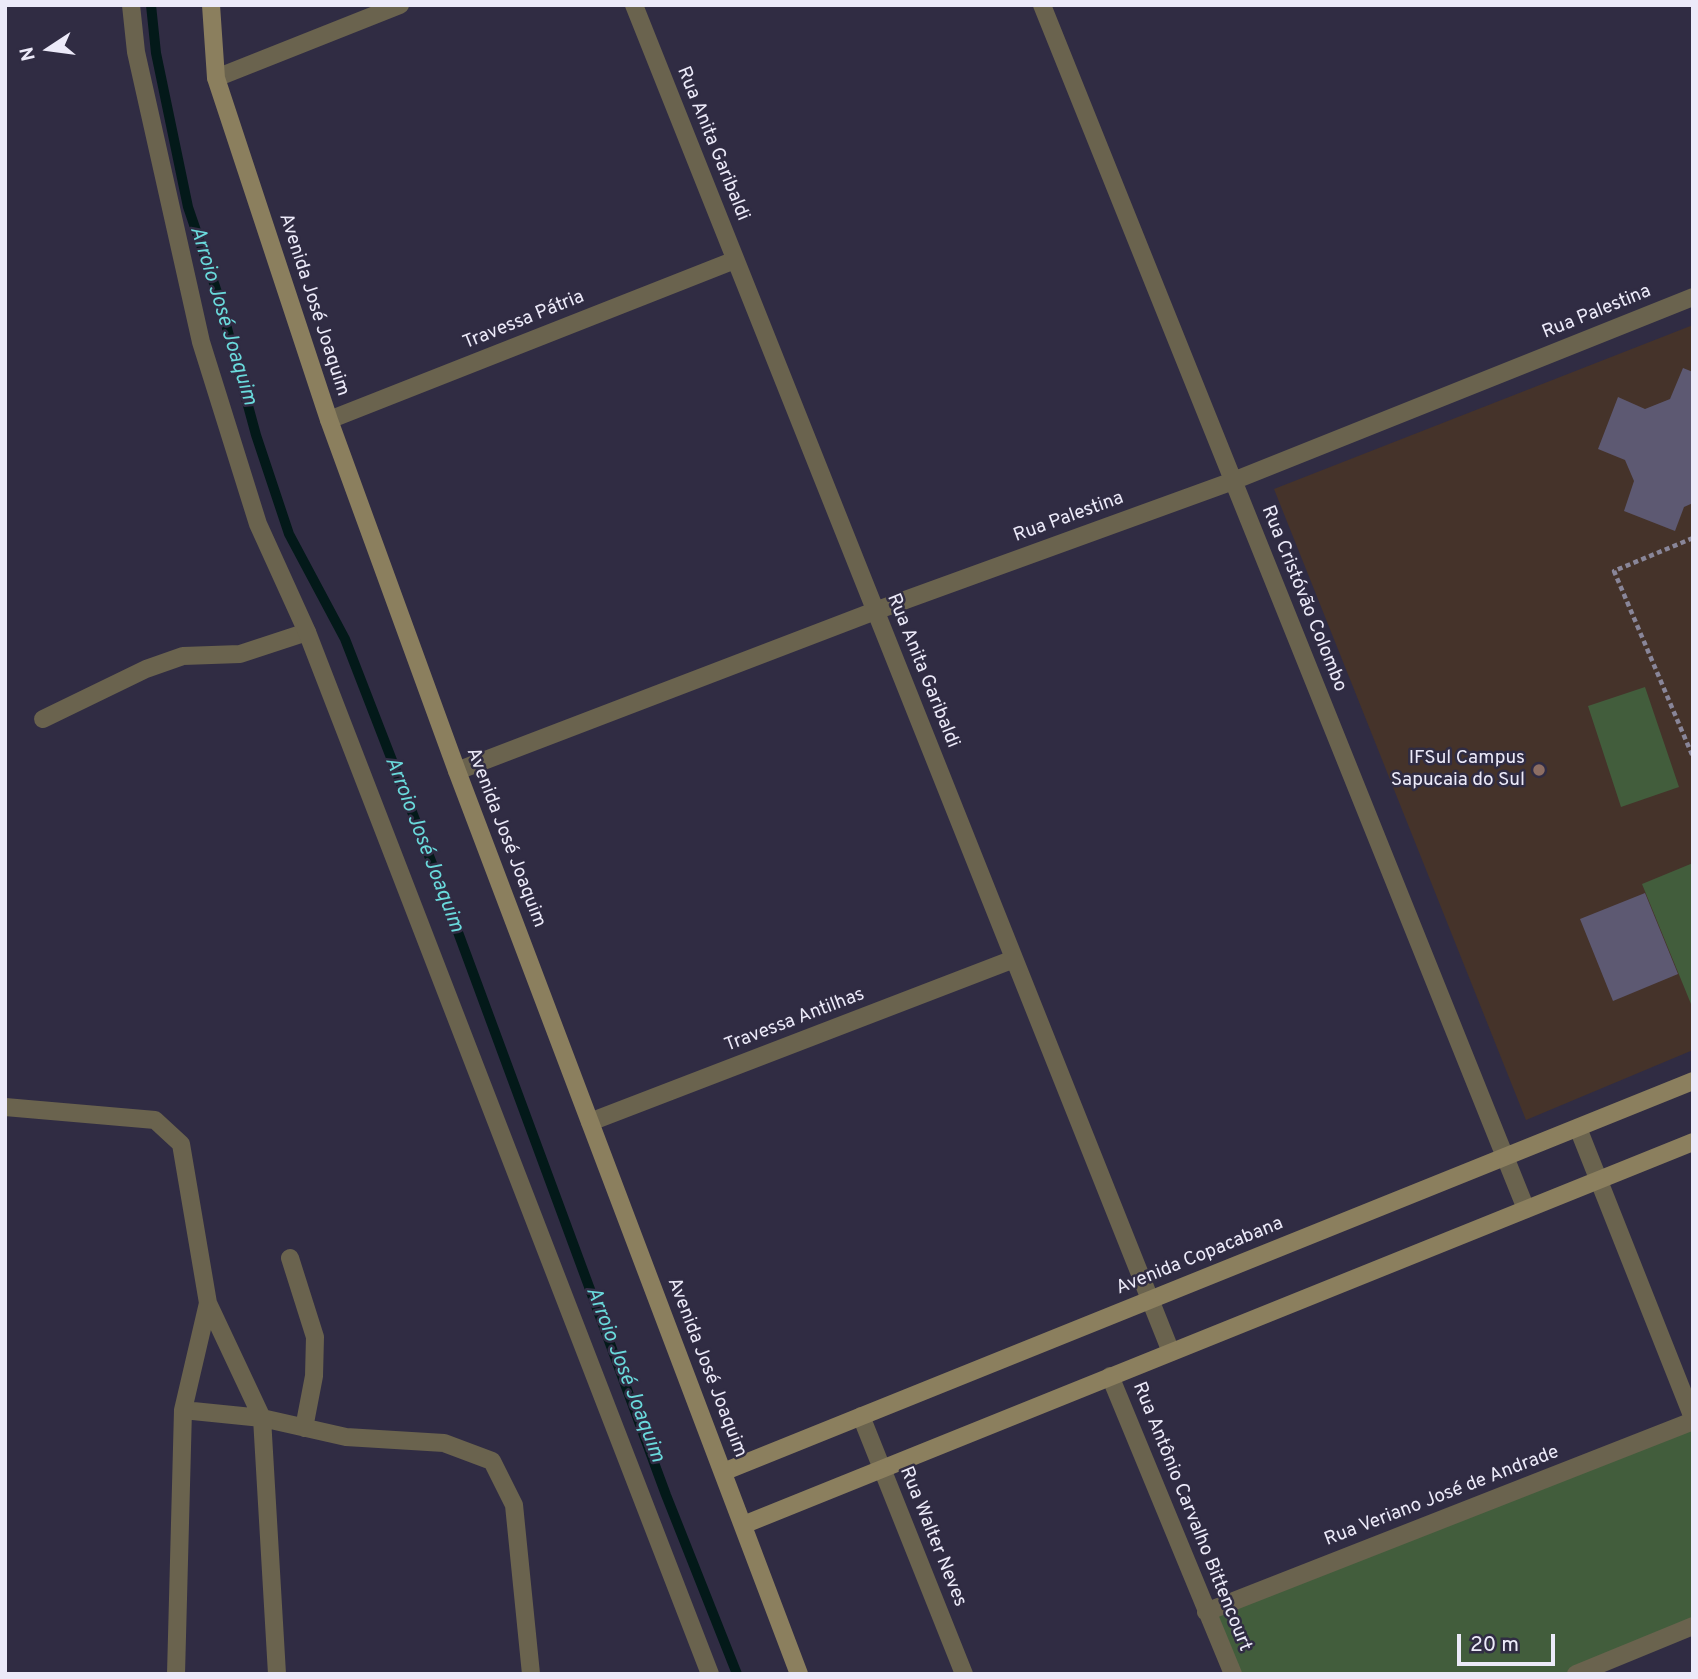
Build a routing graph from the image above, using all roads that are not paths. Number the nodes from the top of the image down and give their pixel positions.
1 (131, 5) edge
2 (211, 5) edge
3 (400, 5) edge
4 (634, 5) edge
5 (1042, 5) edge
6 (216, 78) junction
7 (735, 260) junction
8 (1693, 297) edge
9 (329, 420) junction
10 (1233, 481) junction
11 (875, 611) junction
12 (307, 632) junction
13 (43, 719) dead end
14 (457, 771) junction
15 (1014, 959) junction
16 (1693, 1082) edge
17 (5, 1107) edge
18 (590, 1122) junction
19 (1578, 1128) junction
20 (1693, 1142) edge
21 (1505, 1157) junction
22 (1599, 1180) junction
23 (1526, 1209) junction
24 (290, 1258) dead end
25 (1150, 1300) junction
26 (208, 1303) junction
27 (1171, 1352) junction
28 (1110, 1376) junction
29 (183, 1410) junction
30 (861, 1416) junction
31 (262, 1418) junction
32 (1693, 1419) edge
33 (304, 1428) junction
34 (881, 1468) junction
35 (723, 1472) junction
36 (743, 1525) junction
37 (1206, 1612) junction
38 (1693, 1626) edge
39 (176, 1674) edge
40 (277, 1674) edge
41 (531, 1674) edge
42 (710, 1674) edge
43 (799, 1674) edge
44 (964, 1674) edge
45 (1233, 1674) edge
46 (1576, 1674) edge

1 - 12 street
2 - 6 street, Avenida José Joaquim
3 - 6 street
4 - 7 street, Rua Anita Garibaldi
5 - 10 street, Rua Cristóvão Colombo
6 - 9 street, Avenida José Joaquim
7 - 9 street, Travessa Pátria
7 - 11 street, Rua Anita Garibaldi
8 - 10 street, Rua Palestina
9 - 14 street, Avenida José Joaquim
10 - 11 street, Rua Palestina
10 - 21 street, Rua Cristóvão Colombo
11 - 14 street, Rua Palestina
11 - 15 street, Rua Anita Garibaldi
12 - 13 street
12 - 42 street
14 - 18 street, Avenida José Joaquim
15 - 18 street, Travessa Antilhas
15 - 25 street, Rua Anita Garibaldi
16 - 19 street, Avenida Copacabana
17 - 26 street
18 - 35 street, Avenida José Joaquim
19 - 21 street, Avenida Copacabana
19 - 22 street
20 - 22 street
21 - 23 street, Rua Cristóvão Colombo
21 - 25 street, Avenida Copacabana
22 - 23 street
22 - 32 street
23 - 27 street
24 - 33 street
25 - 27 street, Rua Anita Garibaldi
25 - 30 street, Avenida Copacabana
26 - 29 street
26 - 31 street
27 - 28 street
28 - 34 street
28 - 37 street, Rua Antônio Carvalho Bittencourt
29 - 31 street
29 - 39 street
30 - 34 street, Rua Walter Neves
30 - 35 street, Avenida Copacabana
31 - 33 street
31 - 40 street
32 - 37 street, Rua Veriano José de Andrade
33 - 41 street
34 - 36 street
34 - 44 street, Rua Walter Neves
35 - 36 street, Avenida José Joaquim
36 - 43 street, Avenida José Joaquim
37 - 45 street, Rua Antônio Carvalho Bittencourt
38 - 46 street

